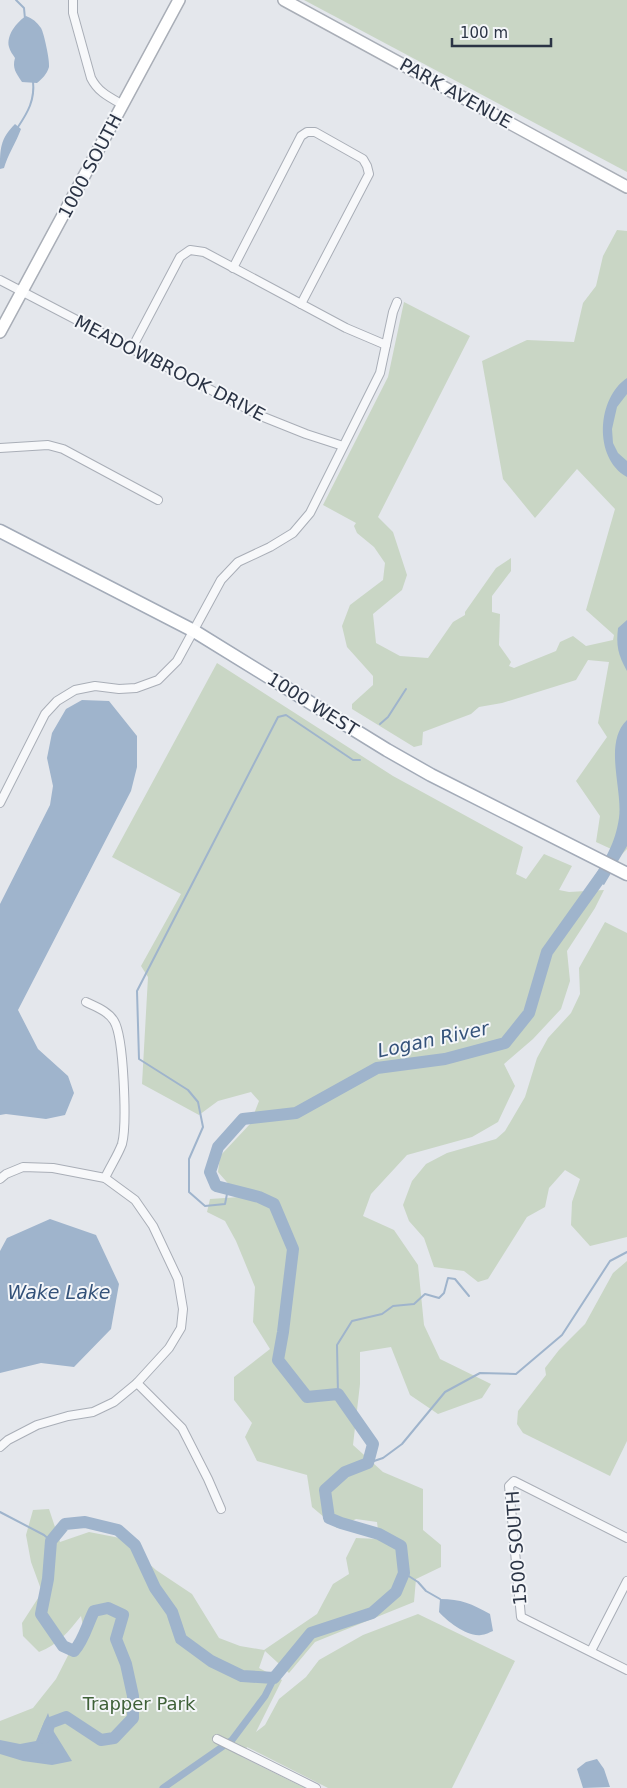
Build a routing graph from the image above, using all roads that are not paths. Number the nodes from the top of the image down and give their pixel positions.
1 (73, 0) edge
2 (179, 0) edge
3 (284, 0) edge
4 (122, 105) junction
5 (627, 187) edge
6 (234, 268) junction
7 (0, 280) edge
8 (23, 292) junction
9 (397, 302) dead end
10 (301, 304) junction
11 (0, 332) edge
12 (386, 346) junction
13 (132, 348) junction
14 (344, 446) junction
15 (0, 448) edge
16 (158, 500) dead end
17 (0, 531) edge
18 (194, 631) junction
19 (0, 803) edge
20 (627, 874) edge
21 (86, 1002) dead end
22 (105, 1178) junction
23 (0, 1179) edge
24 (137, 1383) junction
25 (0, 1447) edge
26 (221, 1509) dead end
27 (627, 1538) edge
28 (627, 1581) edge
29 (591, 1651) junction
30 (627, 1670) edge
31 (217, 1739) dead end
32 (316, 1788) edge

1 - 4 street
2 - 4 street, 1000 SOUTH
3 - 5 street, PARK AVENUE
4 - 8 street, 1000 SOUTH
6 - 10 street
6 - 10 street
6 - 13 street
7 - 8 street, MEADOWBROOK DRIVE
8 - 11 street, 1000 SOUTH
8 - 13 street, MEADOWBROOK DRIVE
9 - 12 street
10 - 12 street
12 - 14 street
13 - 14 street, MEADOWBROOK DRIVE
14 - 18 street
15 - 16 street
17 - 18 main road, 1000 WEST
18 - 19 street
18 - 20 main road, 1000 WEST
21 - 22 street
22 - 23 street
22 - 24 street
24 - 25 street
24 - 26 street
27 - 29 street, 1500 SOUTH
28 - 29 street
29 - 30 street
31 - 32 street

